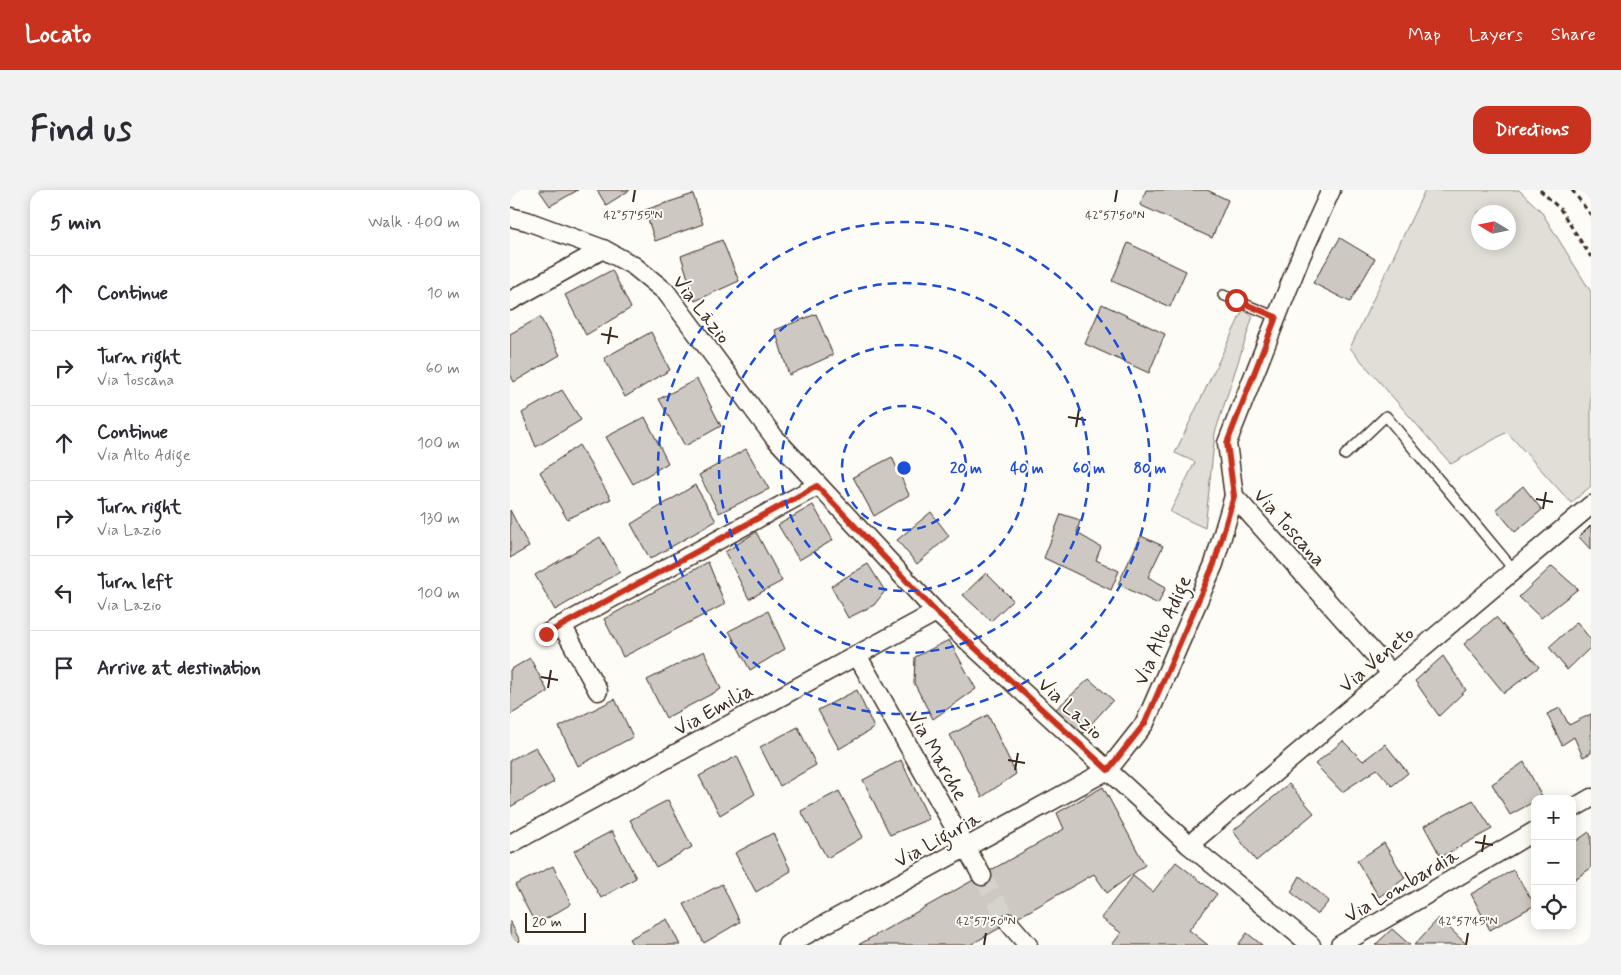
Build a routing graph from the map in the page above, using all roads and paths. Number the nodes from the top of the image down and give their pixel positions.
1 (1331, 190) edge
2 (1540, 190) edge
3 (1572, 190) edge
4 (1591, 215) edge
5 (510, 217) edge
6 (603, 249) junction
7 (1591, 257) edge
8 (1223, 295) dead end
9 (510, 302) edge
10 (1276, 317) junction
11 (1345, 455) dead end
12 (817, 486) junction
13 (1234, 496) junction
14 (1591, 505) edge
15 (1514, 570) junction
16 (936, 612) junction
17 (562, 626) junction
18 (546, 634) dead end
19 (857, 655) junction
20 (1392, 674) junction
21 (598, 691) dead end
22 (1108, 770) junction
23 (1591, 798) edge
24 (1576, 807) edge
25 (1531, 833) edge
26 (510, 844) edge
27 (1189, 845) junction
28 (966, 847) junction
29 (982, 876) tunnel mouth
30 (1009, 923) tunnel mouth
31 (787, 945) edge
32 (1028, 945) edge
33 (1311, 945) edge
34 (1340, 945) edge

1 - 10 street, Via Toscana
2 - 7 path
3 - 4 path
5 - 6 street, Via Lazio
6 - 9 street
6 - 12 street, Via Lazio
8 - 10 lane
10 - 13 street, Via Toscana
11 - 15 lane
12 - 16 street, Via Lazio
12 - 17 street
13 - 20 street, Via Toscana
13 - 22 street, Via Alto Adige
14 - 15 street, Via Veneto
15 - 20 street, Via Veneto
16 - 19 street, Via Emilia
16 - 22 street, Via Lazio
17 - 18 street
17 - 21 street
19 - 26 street, Via Emilia
19 - 28 street, Via Marche
20 - 27 street, Via Veneto
22 - 27 street, Via Lazio
22 - 28 street, Via Liguria
23 - 24 street
25 - 34 street, Via Lombardia
27 - 33 street, Via Lazio
28 - 29 street, Via Marche
28 - 31 street, Via Liguria
30 - 32 street

